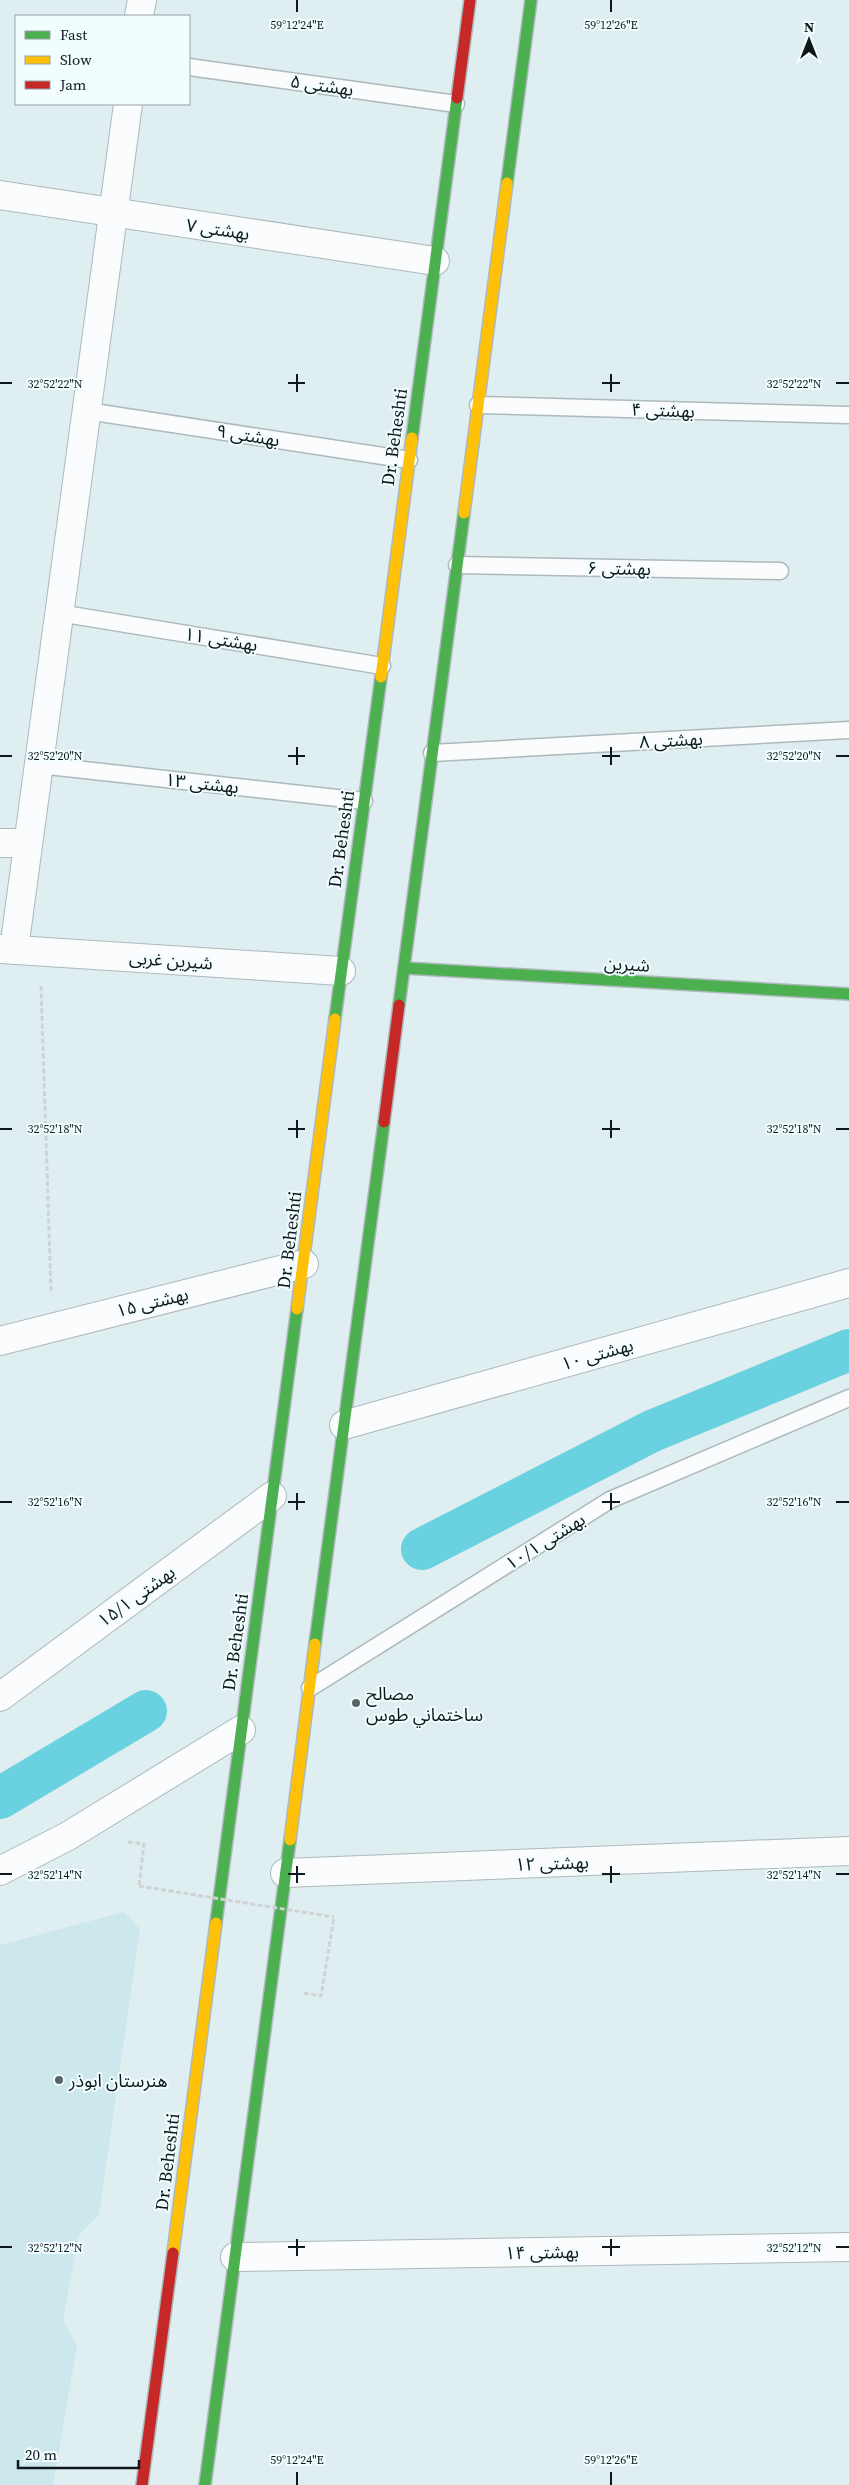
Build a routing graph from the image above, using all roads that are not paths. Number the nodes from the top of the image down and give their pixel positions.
1 (142, 0) edge
2 (470, 0) edge
3 (531, 0) edge
4 (140, 15) edge
5 (190, 67) edge
6 (456, 104) junction
7 (128, 105) edge
8 (0, 195) edge
9 (113, 213) junction
10 (436, 261) junction
11 (478, 404) junction
12 (87, 411) junction
13 (849, 415) edge
14 (409, 460) junction
15 (457, 565) junction
16 (780, 571) dead end
17 (60, 613) junction
18 (382, 666) junction
19 (849, 730) edge
20 (432, 754) junction
21 (39, 765) junction
22 (364, 801) junction
23 (0, 843) edge
24 (28, 843) junction
25 (18, 950) edge
26 (404, 968) junction
27 (342, 971) junction
28 (849, 994) edge
29 (304, 1264) junction
30 (849, 1283) edge
31 (0, 1341) edge
32 (849, 1398) edge
33 (344, 1425) junction
34 (272, 1496) junction
35 (310, 1688) junction
36 (0, 1697) edge
37 (241, 1730) junction
38 (849, 1851) edge
39 (0, 1871) edge
40 (285, 1873) junction
41 (849, 2247) edge
42 (235, 2257) junction
43 (142, 2485) edge
44 (205, 2485) edge

1 - 4 street
2 - 6 main road, Dr. Beheshti
3 - 11 main road
5 - 6 lane, بهشتی ۵
6 - 10 main road, Dr. Beheshti
7 - 9 street
8 - 9 street, بهشتی ۷
9 - 10 street, بهشتی ۷
9 - 12 street
10 - 14 main road, Dr. Beheshti
11 - 13 lane, بهشتی ۴
11 - 15 main road
12 - 14 lane, بهشتی ۹
12 - 17 street
14 - 18 main road, Dr. Beheshti
15 - 16 lane, بهشتی ۶
15 - 20 main road
17 - 18 lane, بهشتی ۱۱
17 - 21 street
18 - 22 main road, Dr. Beheshti
19 - 20 lane, بهشتی ۸
20 - 26 main road
21 - 22 lane, بهشتی ۱۳
21 - 24 street
22 - 27 main road, Dr. Beheshti
23 - 24 street
24 - 25 street
25 - 27 street, شیرین غربی
26 - 28 main road, شیرین
26 - 33 main road
27 - 29 main road, Dr. Beheshti
29 - 31 street, بهشتی ۱۵
29 - 34 main road, Dr. Beheshti
30 - 33 street, بهشتی ۱۰
32 - 35 lane, بهشتی ۱۰/۱
33 - 35 main road
34 - 36 street, بهشتی ۱۵/۱
34 - 37 main road, Dr. Beheshti
35 - 40 main road
37 - 39 street
37 - 43 main road, Dr. Beheshti
38 - 40 street, بهشتی ۱۲
40 - 42 main road
41 - 42 street, بهشتی ۱۴
42 - 44 main road

